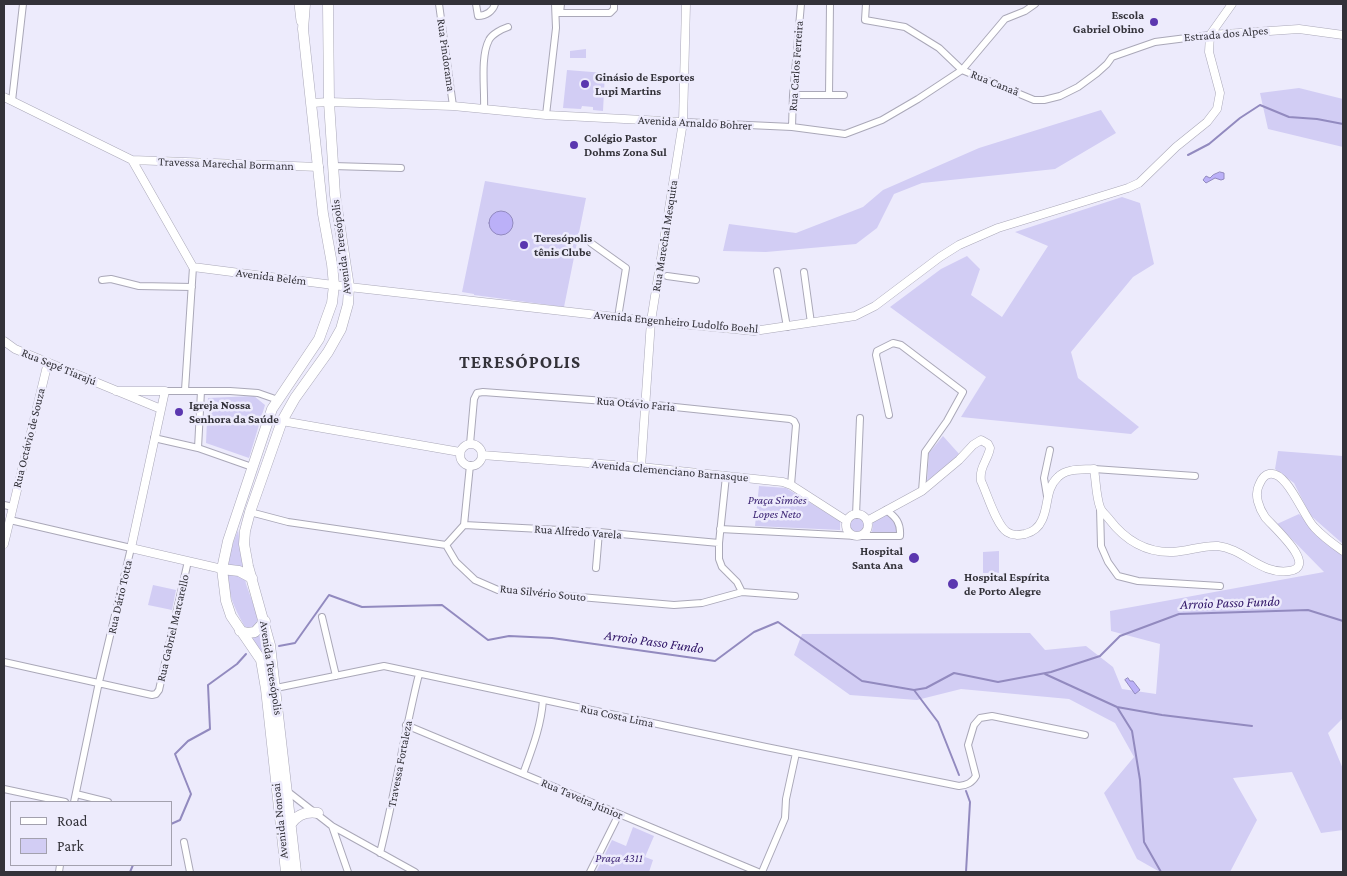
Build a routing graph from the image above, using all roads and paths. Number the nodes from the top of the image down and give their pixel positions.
1 (23, 4) edge
2 (298, 4) edge
3 (305, 4) edge
4 (328, 4) edge
5 (440, 4) edge
6 (476, 4) edge
7 (495, 4) edge
8 (556, 4) edge
9 (561, 4) edge
10 (614, 4) edge
11 (686, 4) edge
12 (801, 4) edge
13 (830, 4) edge
14 (866, 4) edge
15 (1035, 4) edge
16 (1232, 4) edge
17 (558, 13) junction
18 (508, 27) dead end
19 (303, 30) junction
20 (1210, 35) junction
21 (1343, 35) edge
22 (1112, 58) joint
23 (962, 70) junction
24 (793, 95) junction
25 (828, 95) junction
26 (844, 95) dead end
27 (4, 97) edge
28 (12, 101) junction
29 (329, 102) junction
30 (311, 103) junction
31 (454, 106) junction
32 (484, 109) junction
33 (546, 115) junction
34 (682, 122) junction
35 (792, 127) junction
36 (132, 160) junction
37 (334, 166) junction
38 (319, 167) junction
39 (401, 168) dead end
40 (591, 243) dead end
41 (193, 267) junction
42 (777, 271) dead end
43 (804, 272) dead end
44 (667, 276) dead end
45 (102, 280) dead end
46 (696, 280) dead end
47 (334, 285) junction
48 (192, 287) junction
49 (349, 287) junction
50 (619, 311) dead end
51 (651, 321) junction
52 (811, 324) junction
53 (787, 327) junction
54 (4, 341) edge
55 (48, 362) junction
56 (185, 390) junction
57 (116, 391) junction
58 (165, 391) junction
59 (201, 391) junction
60 (278, 400) junction
61 (646, 404) junction
62 (161, 409) junction
63 (889, 415) dead end
64 (860, 418) dead end
65 (282, 421) junction
66 (154, 438) junction
67 (470, 444) junction
68 (198, 448) junction
69 (1050, 450) dead end
70 (460, 452) junction
71 (482, 455) junction
72 (470, 466) junction
73 (252, 467) junction
74 (641, 468) junction
75 (1094, 469) junction
76 (726, 476) junction
77 (1196, 476) dead end
78 (791, 485) junction
79 (922, 491) junction
80 (1047, 496) junction
81 (4, 505) edge
82 (12, 507) junction
83 (1100, 508) junction
84 (886, 510) junction
85 (250, 512) junction
86 (856, 514) junction
87 (10, 520) junction
88 (848, 521) junction
89 (867, 521) junction
90 (464, 525) junction
91 (720, 529) junction
92 (599, 532) junction
93 (857, 536) junction
94 (719, 543) junction
95 (4, 544) edge
96 (446, 545) junction
97 (131, 548) junction
98 (1343, 551) edge
99 (188, 561) junction
100 (596, 568) dead end
101 (222, 570) junction
102 (252, 578) junction
103 (1220, 586) dead end
104 (742, 592) junction
105 (795, 596) dead end
106 (322, 617) dead end
107 (265, 621) junction
108 (240, 631) junction
109 (4, 662) edge
110 (419, 674) junction
111 (336, 676) junction
112 (100, 682) junction
113 (276, 688) junction
114 (543, 700) junction
115 (406, 725) junction
116 (1085, 736) dead end
117 (796, 753) junction
118 (275, 770) junction
119 (523, 774) junction
120 (287, 786) junction
121 (4, 789) edge
122 (76, 794) junction
123 (60, 801) edge
124 (74, 801) edge
125 (104, 801) edge
126 (314, 810) junction
127 (619, 814) junction
128 (291, 824) junction
129 (332, 826) junction
130 (184, 842) dead end
131 (380, 854) junction
132 (190, 872) edge
133 (286, 872) edge
134 (296, 872) edge
135 (348, 872) edge
136 (414, 872) edge
137 (590, 872) edge
138 (760, 872) edge

1 - 28 street
2 - 19 main road, Avenida Teresópolis
3 - 19 main road
4 - 29 main road, Avenida Teresópolis
5 - 31 street, Rua Pindorama
6 - 7 street
8 - 17 street
9 - 17 street
10 - 17 street
11 - 34 street, Rua Marechal Mesquita
12 - 24 street, Rua Carlos Ferreira
13 - 25 street
14 - 23 street, Rua Canaã
15 - 23 street, Avenida Arnaldo Bohrer
16 - 20 street
17 - 33 street
18 - 32 street
19 - 30 main road, Avenida Teresópolis
20 - 21 street, Estrada dos Alpes
20 - 22 street, Estrada dos Alpes
20 - 52 street, Avenida Engenheiro Ludolfo Boehl
22 - 23 street, Rua Canaã
23 - 35 street, Avenida Arnaldo Bohrer
24 - 25 street
24 - 35 street, Rua Carlos Ferreira
25 - 26 street
27 - 28 street
28 - 36 street
29 - 30 street, Avenida Arnaldo Bohrer
29 - 31 street, Avenida Arnaldo Bohrer
29 - 37 main road, Avenida Teresópolis
30 - 38 main road, Avenida Teresópolis
31 - 32 street, Avenida Arnaldo Bohrer
32 - 33 street, Avenida Arnaldo Bohrer
33 - 34 street, Avenida Arnaldo Bohrer
34 - 35 street, Avenida Arnaldo Bohrer
34 - 51 street, Rua Marechal Mesquita
36 - 38 street, Travessa Marechal Bormann
36 - 41 street
37 - 39 street
37 - 49 main road, Avenida Teresópolis
38 - 47 main road, Avenida Teresópolis
40 - 50 street
41 - 47 street, Avenida Belém
41 - 48 street
42 - 53 street
43 - 52 street
44 - 46 street
45 - 48 street
47 - 49 street, Avenida Belém
47 - 60 main road, Avenida Teresópolis
48 - 56 street
49 - 51 street, Avenida Engenheiro Ludolfo Boehl
49 - 65 main road, Avenida Teresópolis
51 - 53 street, Avenida Engenheiro Ludolfo Boehl
51 - 61 street, Rua Marechal Mesquita
52 - 53 street, Avenida Engenheiro Ludolfo Boehl
54 - 55 street, Rua Sepé Tiarajú
55 - 57 street, Rua Sepé Tiarajú
55 - 82 street, Rua Octávio de Souza
56 - 58 street, Rua Sepé Tiarajú
56 - 59 street, Rua Sepé Tiarajú
57 - 58 street, Rua Sepé Tiarajú
57 - 62 street, Rua Sepé Tiarajú
58 - 62 street, Rua Dário Totta
59 - 60 street, Rua Sepé Tiarajú
59 - 68 street
60 - 73 main road, Avenida Teresópolis
61 - 67 street, Rua Otávio Faria
61 - 74 street, Rua Marechal Mesquita
61 - 78 street, Rua Otávio Faria
62 - 66 street, Rua Dário Totta
63 - 79 street
64 - 86 street
65 - 70 street
65 - 85 main road, Avenida Teresópolis
66 - 68 street
66 - 97 street, Rua Dário Totta
67 - 70 street
67 - 71 street
68 - 73 street
69 - 80 street
70 - 72 street
71 - 72 street
71 - 74 street, Avenida Clemenciano Barnasque
72 - 90 street
73 - 101 main road, Avenida Teresópolis
74 - 76 street, Avenida Clemenciano Barnasque
75 - 77 street
75 - 80 street
75 - 83 street
76 - 78 street, Avenida Clemenciano Barnasque
76 - 91 street
78 - 88 street, Avenida Clemenciano Barnasque
79 - 80 street
79 - 84 street
81 - 82 street
82 - 87 street, Rua Octávio de Souza
83 - 98 street
83 - 103 street
84 - 89 street
84 - 93 street
85 - 96 street
85 - 102 main road, Avenida Teresópolis
86 - 88 street
86 - 89 street
87 - 95 street, Rua Octávio de Souza
87 - 97 street
88 - 93 street
89 - 93 street
90 - 92 street, Rua Alfredo Varela
90 - 96 street
91 - 93 street
91 - 94 street
92 - 94 street, Rua Alfredo Varela
92 - 100 street
94 - 104 street
96 - 104 street, Rua Silvério Souto
97 - 99 street
97 - 112 street, Rua Dário Totta
99 - 101 street
99 - 112 street, Rua Gabriel Marcarello
101 - 102 main road
101 - 108 main road, Avenida Teresópolis
102 - 107 main road, Avenida Teresópolis
104 - 105 street, Rua Silvério Souto
106 - 111 street
107 - 108 main road
107 - 113 main road, Avenida Teresópolis
108 - 118 main road, Avenida Teresópolis
109 - 112 street
110 - 111 street, Rua Costa Lima
110 - 114 street, Rua Costa Lima
110 - 115 street, Travessa Fortaleza
111 - 113 street, Rua Costa Lima
112 - 122 street, Rua Dário Totta
113 - 120 main road, Avenida Teresópolis
114 - 117 street, Rua Costa Lima
114 - 119 street
115 - 119 street, Rua Taveira Júnior
115 - 131 street, Travessa Fortaleza
116 - 117 street, Rua Costa Lima
117 - 138 street
118 - 120 main road
118 - 133 main road, Avenida Nonoai
119 - 127 street, Rua Taveira Júnior
120 - 126 street
120 - 128 main road, Avenida Nonoai
121 - 123 street
122 - 124 street, Rua Dário Totta
122 - 125 street
126 - 128 main road
126 - 129 street
127 - 137 street
127 - 138 street, Rua Taveira Júnior
128 - 134 main road, Avenida Nonoai
129 - 131 street
129 - 135 street
130 - 132 street
131 - 136 street

